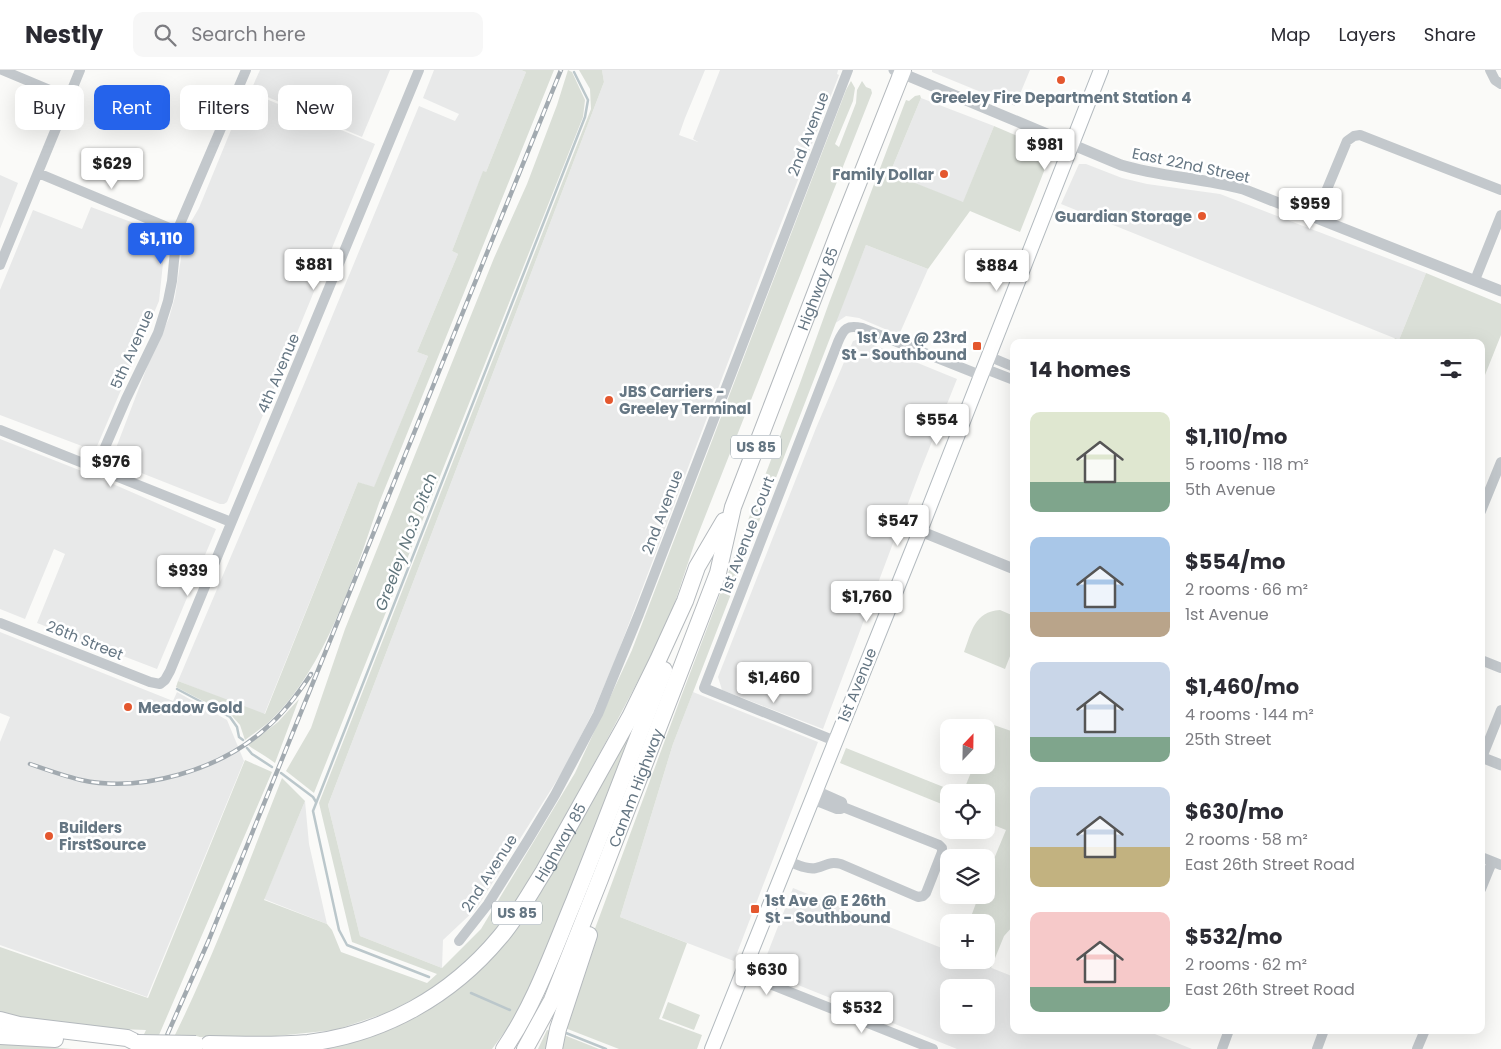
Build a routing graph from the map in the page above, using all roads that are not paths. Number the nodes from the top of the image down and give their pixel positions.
1 (2, 70) edge
2 (80, 70) edge
3 (246, 70) edge
4 (419, 70) edge
5 (848, 70) edge
6 (1101, 70) edge
7 (1490, 70) edge
8 (899, 71) edge
9 (1501, 84) edge
10 (38, 85) edge
11 (74, 85) edge
12 (56, 130) edge
13 (1071, 144) junction
14 (38, 173) junction
15 (1501, 190) edge
16 (1501, 215) edge
17 (1315, 218) junction
18 (177, 230) junction
19 (0, 265) edge
20 (1475, 280) junction
21 (1501, 291) edge
22 (984, 366) junction
23 (1010, 367) edge
24 (1010, 378) edge
25 (0, 430) edge
26 (1501, 462) edge
27 (96, 468) junction
28 (1485, 501) edge
29 (733, 507) junction
30 (231, 522) junction
31 (920, 531) junction
32 (1010, 567) edge
33 (685, 601) junction
34 (0, 623) edge
35 (1485, 662) edge
36 (1501, 668) edge
37 (160, 684) joint
38 (670, 697) joint
39 (1501, 710) edge
40 (835, 741) junction
41 (1485, 750) edge
42 (1485, 759) edge
43 (1501, 765) edge
44 (813, 795) junction
45 (1485, 858) edge
46 (788, 861) junction
47 (1497, 863) edge
48 (600, 879) junction
49 (1485, 882) edge
50 (459, 942) dead end
51 (742, 973) junction
52 (0, 1020) edge
53 (1228, 1034) edge
54 (1323, 1034) edge
55 (1423, 1034) edge
56 (0, 1036) edge
57 (137, 1044) junction
58 (202, 1044) junction
59 (226, 1049) edge
60 (504, 1049) edge
61 (525, 1049) edge
62 (554, 1049) edge
63 (712, 1049) edge
64 (933, 1049) edge
65 (1222, 1049) edge
66 (1317, 1049) edge
67 (1417, 1049) edge

1 - 10 street
2 - 11 street
3 - 18 street, 5th Avenue
4 - 30 street, 4th Avenue
5 - 50 street, 2nd Avenue
6 - 13 main road, 1st Avenue
7 - 9 street
8 - 13 street, East 22nd Street
8 - 29 highway, Highway 85 / US 85
12 - 14 street
13 - 17 street, East 22nd Street
13 - 22 main road, 1st Avenue
14 - 18 street
14 - 19 street
15 - 17 street
16 - 20 street
17 - 20 street, East 22nd Street
18 - 27 street, 5th Avenue
20 - 21 street, East 22nd Street
22 - 23 street
22 - 24 street
22 - 31 main road, 1st Avenue
22 - 40 street, 1st Avenue Court
25 - 27 street
26 - 28 street
27 - 30 street
29 - 33 highway, Highway 85 / US 85
29 - 38 highway, Highway 85 / US 85
30 - 37 street, 4th Avenue
31 - 32 street
31 - 40 main road, 1st Avenue
33 - 58 highway, Highway 85 / US 85
33 - 60 highway
34 - 37 street, 26th Street
35 - 36 street
38 - 48 highway, CanAm Highway / US 85
39 - 41 street
40 - 44 main road, 1st Avenue
42 - 43 street
44 - 46 main road, 1st Avenue
44 - 46 street
45 - 47 street
46 - 51 main road, 1st Avenue
47 - 49 street
48 - 61 highway, US 85
48 - 62 highway
51 - 63 main road, 1st Avenue
51 - 64 street
52 - 57 highway
53 - 65 street
54 - 66 street
55 - 67 street
56 - 57 highway
57 - 58 highway, bridge
58 - 59 highway

